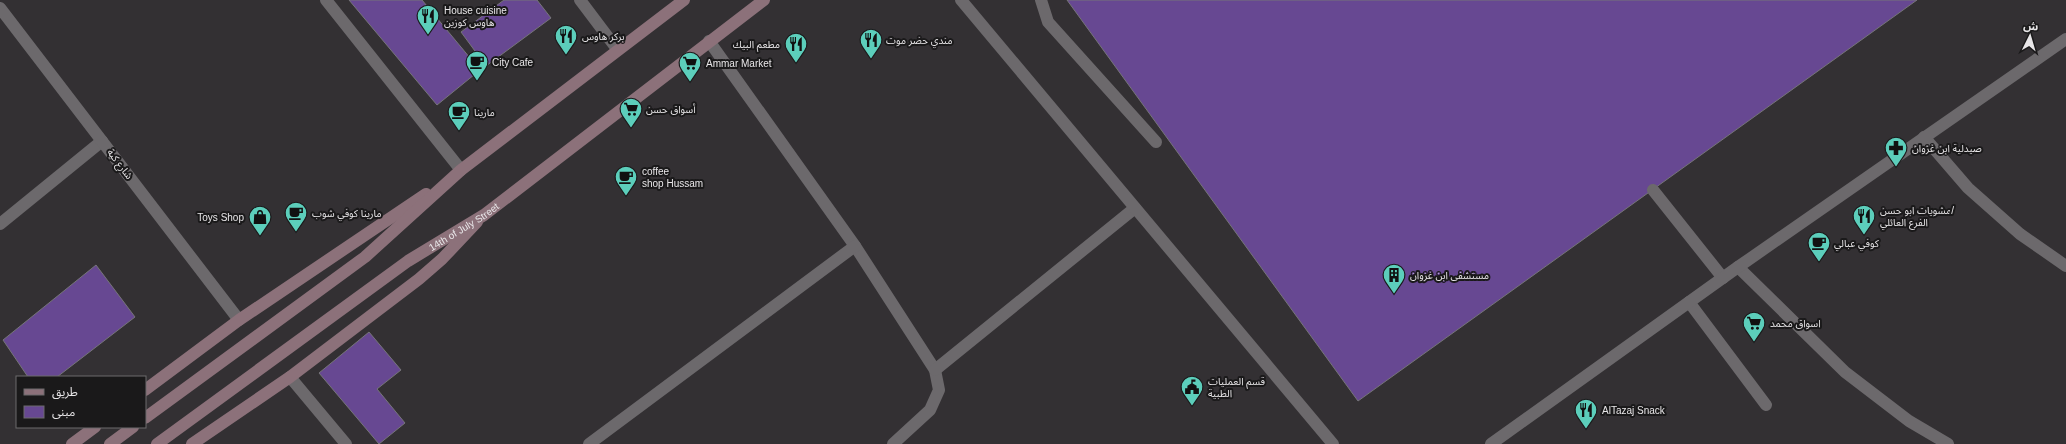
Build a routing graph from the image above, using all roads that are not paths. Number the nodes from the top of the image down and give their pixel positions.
1 (326, 0) edge
2 (580, 0) edge
3 (684, 0) edge
4 (764, 0) edge
5 (962, 0) edge
6 (1041, 0) edge
7 (0, 8) edge
8 (2066, 39) edge
9 (709, 41) junction
10 (617, 49) junction
11 (1924, 137) junction
12 (102, 141) junction
13 (1156, 142) dead end
14 (461, 170) junction
15 (1653, 190) dead end
16 (1135, 208) junction
17 (484, 215) junction
18 (0, 224) edge
19 (855, 246) junction
20 (2066, 266) edge
21 (1738, 267) junction
22 (1723, 278) junction
23 (1689, 302) junction
24 (239, 320) junction
25 (935, 370) junction
26 (290, 377) junction
27 (146, 389) edge
28 (1766, 405) dead end
29 (146, 417) edge
30 (94, 428) edge
31 (132, 428) edge
32 (72, 444) edge
33 (110, 444) edge
34 (157, 444) edge
35 (192, 444) edge
36 (346, 444) edge
37 (589, 444) edge
38 (893, 444) edge
39 (1333, 444) edge
40 (1491, 444) edge
41 (1948, 444) edge

1 - 14 street
2 - 10 street
3 - 10 main road
4 - 9 main road, 14th of July Street
5 - 16 street
6 - 13 street
7 - 12 street, شارع كية
8 - 11 street
9 - 17 main road, 14th of July Street
9 - 19 street
10 - 14 main road
11 - 20 street
11 - 21 street
12 - 18 street
12 - 24 street, شارع كية
14 - 24 main road
14 - 29 main road
15 - 22 street
16 - 25 street
16 - 39 street
17 - 26 main road
17 - 34 main road, 14th of July Street
19 - 25 street
19 - 37 street
21 - 22 street
21 - 41 street
22 - 23 street
23 - 28 street
23 - 40 street
24 - 27 main road
25 - 38 street
26 - 35 main road
26 - 36 street
30 - 32 main road
31 - 33 main road

